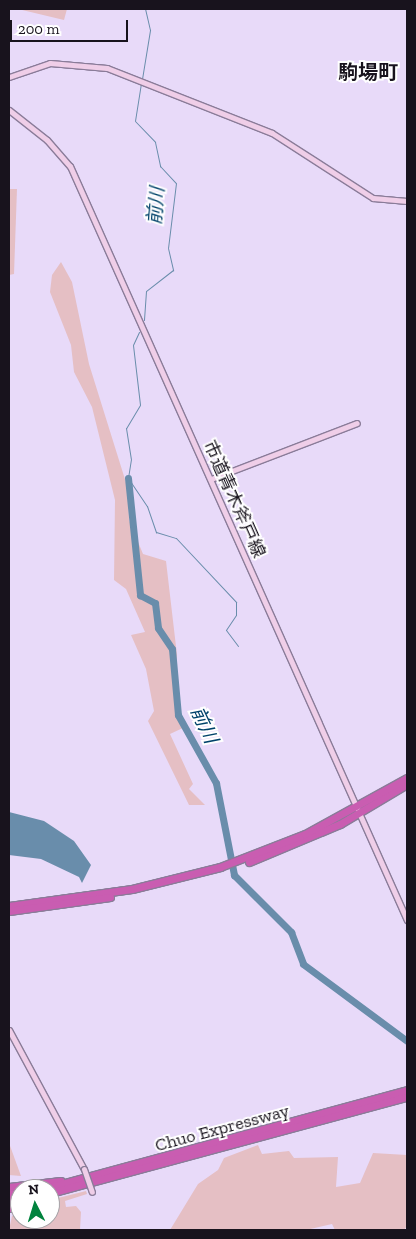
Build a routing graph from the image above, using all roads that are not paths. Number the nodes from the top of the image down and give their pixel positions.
1 (9, 77) edge
2 (9, 110) edge
3 (407, 201) edge
4 (356, 423) dead end
5 (211, 479) junction
6 (407, 778) edge
7 (407, 784) edge
8 (359, 809) junction
9 (79, 899) junction
10 (9, 906) edge
11 (9, 911) edge
12 (407, 920) edge
13 (9, 1030) edge
14 (407, 1090) edge
15 (407, 1097) edge
16 (134, 1168) junction
17 (108, 1180) junction
18 (60, 1185) edge
19 (9, 1187) edge
20 (60, 1192) edge
21 (92, 1194) dead end
22 (60, 1195) edge

1 - 3 street
2 - 5 street, 市道青木斧戸線
4 - 5 street
5 - 8 street, 市道青木斧戸線
6 - 8 highway
7 - 8 highway
8 - 9 highway
8 - 12 street, 市道青木斧戸線
9 - 10 highway
9 - 11 highway
13 - 21 street, bridge
14 - 16 highway, Chuo Expressway
15 - 17 highway, Chuo Expressway
16 - 18 highway, Chuo Expressway
16 - 19 highway
17 - 20 highway, Chuo Expressway
17 - 22 highway

